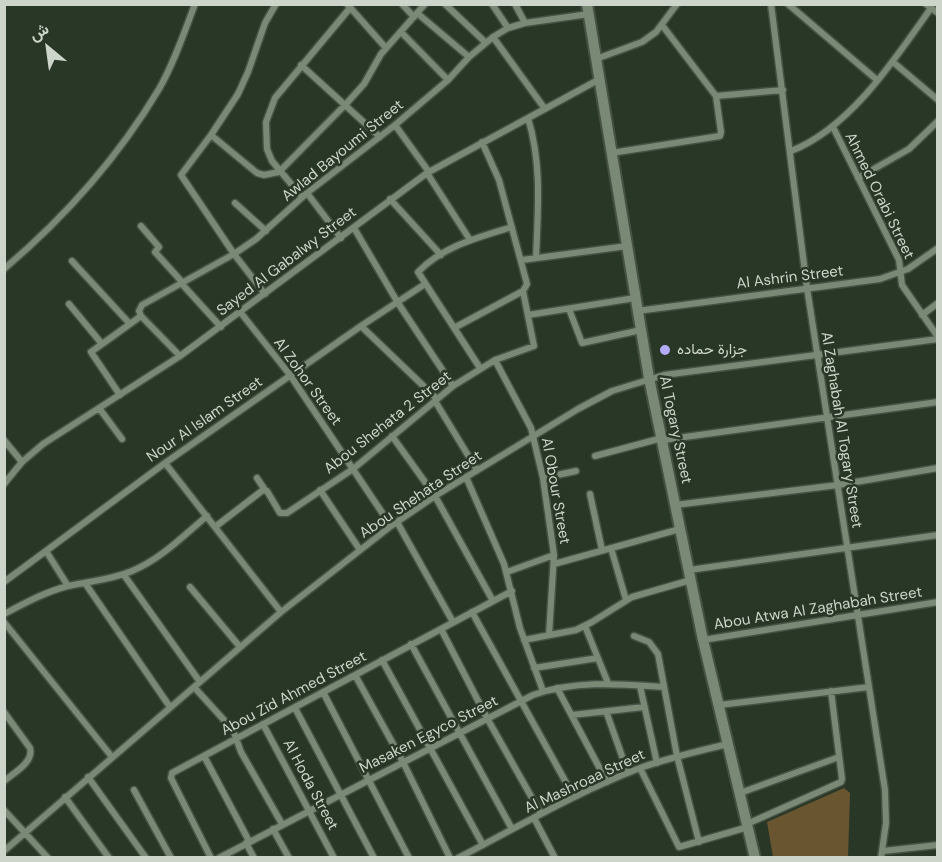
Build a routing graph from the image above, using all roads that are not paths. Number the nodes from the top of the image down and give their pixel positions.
1 (195, 4) edge
2 (276, 4) edge
3 (402, 4) edge
4 (424, 4) edge
5 (445, 4) edge
6 (492, 4) edge
7 (515, 4) edge
8 (676, 4) edge
9 (771, 4) edge
10 (788, 4) edge
11 (349, 6) edge
12 (929, 6) edge
13 (588, 7) edge
14 (938, 13) edge
15 (416, 15) junction
16 (525, 23) junction
17 (662, 25) junction
18 (508, 28) junction
19 (401, 32) junction
20 (493, 37) junction
21 (485, 42) junction
22 (386, 48) junction
23 (469, 57) junction
24 (596, 60) junction
25 (893, 62) junction
26 (302, 65) junction
27 (448, 80) junction
28 (598, 80) junction
29 (877, 80) junction
30 (783, 90) junction
31 (716, 96) junction
32 (938, 100) edge
33 (346, 104) junction
34 (545, 109) junction
35 (528, 118) junction
36 (938, 121) edge
37 (395, 125) junction
38 (833, 127) junction
39 (211, 135) junction
40 (380, 137) junction
41 (482, 142) junction
42 (791, 151) junction
43 (611, 153) junction
44 (279, 172) junction
45 (428, 172) junction
46 (858, 178) junction
47 (304, 195) junction
48 (390, 199) junction
49 (235, 203) dead end
50 (141, 226) dead end
51 (512, 227) junction
52 (354, 228) junction
53 (266, 231) junction
54 (341, 238) junction
55 (470, 240) junction
56 (627, 246) junction
57 (938, 248) edge
58 (234, 254) junction
59 (441, 255) junction
60 (537, 257) junction
61 (522, 260) junction
62 (72, 261) dead end
63 (4, 269) edge
64 (901, 273) junction
65 (182, 283) junction
66 (425, 284) junction
67 (807, 288) junction
68 (523, 291) junction
69 (265, 294) junction
70 (635, 298) junction
71 (398, 303) junction
72 (938, 303) edge
73 (69, 304) dead end
74 (569, 309) junction
75 (637, 311) junction
76 (241, 313) junction
77 (528, 315) junction
78 (922, 315) junction
79 (141, 316) junction
80 (130, 324) junction
81 (361, 326) junction
82 (221, 327) junction
83 (454, 328) junction
84 (641, 330) junction
85 (938, 338) edge
86 (102, 344) junction
87 (817, 354) junction
88 (180, 356) junction
89 (495, 360) junction
90 (480, 368) junction
91 (290, 375) junction
92 (649, 378) junction
93 (453, 386) junction
94 (120, 395) junction
95 (436, 400) junction
96 (938, 402) edge
97 (99, 408) junction
98 (827, 418) junction
99 (533, 435) junction
100 (392, 436) junction
101 (122, 439) dead end
102 (662, 439) junction
103 (4, 440) edge
104 (595, 456) dead end
105 (22, 462) junction
106 (165, 463) junction
107 (938, 468) edge
108 (353, 469) junction
109 (477, 470) junction
110 (576, 471) dead end
111 (466, 477) junction
112 (257, 478) dead end
113 (543, 478) junction
114 (4, 484) edge
115 (838, 484) junction
116 (265, 490) junction
117 (320, 490) junction
118 (590, 494) dead end
119 (435, 496) junction
120 (675, 505) junction
121 (207, 516) junction
122 (394, 524) junction
123 (215, 527) junction
124 (680, 529) junction
125 (938, 535) edge
126 (612, 548) junction
127 (847, 549) junction
128 (360, 550) junction
129 (602, 550) junction
130 (46, 551) junction
131 (554, 555) junction
132 (554, 564) junction
133 (507, 572) junction
134 (124, 574) junction
135 (690, 575) junction
136 (4, 582) edge
137 (85, 583) junction
138 (68, 586) junction
139 (190, 588) dead end
140 (512, 591) junction
141 (626, 600) junction
142 (493, 601) junction
143 (938, 602) edge
144 (281, 612) junction
145 (472, 612) junction
146 (4, 615) edge
147 (857, 616) junction
148 (4, 622) edge
149 (453, 622) junction
150 (585, 626) junction
151 (441, 629) junction
152 (549, 635) junction
153 (634, 636) dead end
154 (524, 640) junction
155 (703, 640) junction
156 (411, 644) junction
157 (240, 647) junction
158 (598, 658) junction
159 (381, 660) junction
160 (534, 668) junction
161 (355, 675) junction
162 (200, 682) junction
163 (608, 683) junction
164 (640, 686) junction
165 (194, 687) junction
166 (664, 687) junction
167 (869, 687) junction
168 (557, 688) junction
169 (323, 692) junction
170 (543, 692) junction
171 (831, 692) junction
172 (521, 701) junction
173 (719, 705) junction
174 (170, 707) junction
175 (644, 707) junction
176 (295, 708) junction
177 (606, 711) junction
178 (4, 712) edge
179 (572, 716) junction
180 (486, 718) junction
181 (263, 724) junction
182 (459, 733) junction
183 (237, 738) junction
184 (728, 744) junction
185 (431, 747) junction
186 (204, 756) junction
187 (677, 756) junction
188 (112, 757) junction
189 (839, 757) junction
190 (403, 762) junction
191 (657, 763) junction
192 (640, 768) junction
193 (628, 773) junction
194 (88, 777) junction
195 (369, 779) junction
196 (4, 781) edge
197 (607, 782) junction
198 (134, 790) dead end
199 (340, 794) junction
200 (740, 794) junction
201 (65, 797) junction
202 (574, 797) junction
203 (4, 810) edge
204 (310, 810) junction
205 (542, 814) junction
206 (534, 818) junction
207 (282, 824) junction
208 (748, 826) junction
209 (273, 829) junction
210 (512, 830) junction
211 (24, 833) junction
212 (248, 842) junction
213 (699, 842) junction
214 (483, 845) junction
215 (938, 845) edge
216 (4, 851) edge
217 (882, 854) edge
218 (48, 858) edge
219 (109, 858) edge
220 (146, 858) edge
221 (171, 858) edge
222 (211, 858) edge
223 (219, 858) edge
224 (254, 858) edge
225 (289, 858) edge
226 (334, 858) edge
227 (374, 858) edge
228 (409, 858) edge
229 (450, 858) edge
230 (458, 858) edge
231 (555, 858) edge
232 (755, 858) edge

1 - 63 street
2 - 39 street
3 - 15 street
4 - 15 street
5 - 21 street
6 - 18 street
7 - 16 street
8 - 17 street
9 - 30 street, Al Zaghabah Al Togary Street
10 - 29 street
11 - 22 street
11 - 26 street
12 - 14 street
12 - 25 street
13 - 16 street, Awlad Bayoumi Street
13 - 24 street, Al Togary Street
15 - 19 street
15 - 23 street
16 - 18 street, Awlad Bayoumi Street
17 - 24 street
17 - 31 street
18 - 20 street, Awlad Bayoumi Street
19 - 22 street
19 - 27 street
20 - 21 street, Awlad Bayoumi Street
20 - 34 street
21 - 23 street, Awlad Bayoumi Street
22 - 33 street
23 - 27 street, Awlad Bayoumi Street
24 - 28 street, Al Togary Street
25 - 29 street
25 - 32 street
26 - 33 street
26 - 44 street
27 - 37 street, Awlad Bayoumi Street
28 - 34 street, Sayed Al Gabalwy Street
28 - 43 street, Al Togary Street
29 - 38 street
30 - 31 street
30 - 42 street, Al Zaghabah Al Togary Street
31 - 43 street
33 - 40 street
33 - 44 street
34 - 35 street, Sayed Al Gabalwy Street
35 - 41 street, Sayed Al Gabalwy Street
35 - 60 street
36 - 46 street
37 - 40 street, Awlad Bayoumi Street
37 - 45 street
38 - 42 street
38 - 46 street, Ahmed Orabi Street
39 - 44 street
39 - 58 street
40 - 47 street, Awlad Bayoumi Street
41 - 45 street, Sayed Al Gabalwy Street
41 - 51 street
42 - 67 street, Al Zaghabah Al Togary Street
43 - 56 street, Al Togary Street
44 - 47 street
45 - 48 street, Sayed Al Gabalwy Street
45 - 55 street
46 - 64 street, Ahmed Orabi Street
47 - 53 street, Awlad Bayoumi Street
47 - 54 street
48 - 52 street, Sayed Al Gabalwy Street
48 - 59 street
49 - 53 street
50 - 65 street
51 - 55 street
51 - 61 street
52 - 54 street, Sayed Al Gabalwy Street
52 - 71 street
53 - 58 street, Awlad Bayoumi Street
54 - 69 street, Sayed Al Gabalwy Street
55 - 59 street
56 - 60 street
56 - 70 street, Al Togary Street
57 - 64 street, Al Ashrin Street
58 - 65 street, Awlad Bayoumi Street
58 - 69 street
59 - 66 street
60 - 61 street
61 - 68 street
62 - 80 street
64 - 67 street, Al Ashrin Street
64 - 78 street, Ahmed Orabi Street
65 - 79 street, Awlad Bayoumi Street
65 - 82 street
66 - 71 street, Nour Al Islam Street
66 - 83 street
67 - 75 street, Al Ashrin Street
67 - 87 street, Al Zaghabah Al Togary Street
68 - 77 street
68 - 83 street
69 - 76 street, Sayed Al Gabalwy Street
70 - 74 street
70 - 75 street, Al Togary Street
71 - 81 street, Nour Al Islam Street
71 - 93 street
72 - 78 street
73 - 86 street
74 - 77 street
74 - 84 street
75 - 84 street, Al Togary Street
76 - 82 street, Sayed Al Gabalwy Street
76 - 91 street, Al Zohor Street
77 - 89 street, Abou Shehata 2 Street
78 - 85 street, Ahmed Orabi Street
79 - 80 street
79 - 88 street
80 - 86 street
81 - 91 street, Nour Al Islam Street
81 - 95 street
82 - 88 street, Sayed Al Gabalwy Street
83 - 90 street
84 - 92 street, Al Togary Street
85 - 87 street, Abou Shehata Street
86 - 94 street
87 - 92 street, Abou Shehata Street
87 - 98 street, Al Zaghabah Al Togary Street
88 - 94 street, Sayed Al Gabalwy Street
89 - 90 street, Abou Shehata 2 Street
89 - 99 street, Al Obour Street
90 - 93 street, Abou Shehata 2 Street
91 - 106 street, Nour Al Islam Street
91 - 108 street, Al Zohor Street
92 - 99 street, Abou Shehata Street
92 - 102 street, Al Togary Street
93 - 95 street, Abou Shehata 2 Street
94 - 97 street, Sayed Al Gabalwy Street
95 - 100 street, Abou Shehata 2 Street
95 - 109 street
96 - 98 street
97 - 101 street
97 - 105 street, Sayed Al Gabalwy Street
98 - 102 street
98 - 115 street, Al Zaghabah Al Togary Street
99 - 109 street, Abou Shehata Street
99 - 113 street, Al Obour Street
100 - 108 street, Abou Shehata 2 Street
100 - 119 street
102 - 104 street
102 - 120 street, Al Togary Street
103 - 105 street
105 - 114 street, Sayed Al Gabalwy Street
106 - 121 street
106 - 130 street, Nour Al Islam Street
107 - 115 street
108 - 117 street, Abou Shehata 2 Street
108 - 122 street, Al Zohor Street
109 - 111 street, Abou Shehata Street
110 - 113 street
111 - 119 street, Abou Shehata Street
111 - 133 street
112 - 116 street
113 - 131 street, Al Obour Street
115 - 120 street
115 - 127 street, Al Zaghabah Al Togary Street
116 - 117 street, Abou Shehata 2 Street
116 - 123 street
117 - 128 street
118 - 129 street
119 - 122 street, Abou Shehata Street
119 - 142 street
120 - 124 street, Al Togary Street
121 - 123 street
121 - 134 street
122 - 128 street, Abou Shehata Street
122 - 149 street, Al Zohor Street
123 - 144 street
124 - 126 street
124 - 135 street, Al Togary Street
125 - 127 street
126 - 129 street
126 - 141 street
127 - 135 street
127 - 147 street, Al Zaghabah Al Togary Street
128 - 144 street, Abou Shehata Street
129 - 132 street
130 - 136 street, Nour Al Islam Street
130 - 138 street
131 - 132 street, Al Obour Street
131 - 133 street
132 - 152 street, Al Obour Street
133 - 140 street
134 - 137 street
134 - 162 street
135 - 141 street
135 - 155 street, Al Togary Street
137 - 138 street
137 - 174 street
138 - 146 street
139 - 157 street
140 - 142 street, Abou Zid Ahmed Street
140 - 154 street
141 - 150 street
142 - 145 street, Abou Zid Ahmed Street
143 - 147 street, Abou Atwa Al Zaghabah Street
144 - 157 street, Abou Shehata Street
145 - 149 street, Abou Zid Ahmed Street
145 - 172 street
147 - 155 street, Abou Atwa Al Zaghabah Street
147 - 167 street, Al Zaghabah Al Togary Street
148 - 188 street
149 - 151 street, Abou Zid Ahmed Street
150 - 152 street
150 - 158 street
151 - 156 street, Abou Zid Ahmed Street
151 - 180 street
152 - 154 street
153 - 166 street
154 - 160 street
155 - 173 street, Al Togary Street
156 - 159 street, Abou Zid Ahmed Street
156 - 182 street
157 - 162 street, Abou Shehata Street
158 - 160 street
158 - 163 street
159 - 161 street, Abou Zid Ahmed Street
159 - 185 street
160 - 170 street
161 - 169 street, Abou Zid Ahmed Street
161 - 190 street
162 - 165 street, Abou Shehata Street
163 - 164 street, Masaken Egyco Street
163 - 168 street, Masaken Egyco Street
164 - 166 street, Masaken Egyco Street
164 - 175 street
165 - 174 street, Abou Shehata Street
165 - 183 street
166 - 187 street
167 - 171 street
167 - 217 street, Al Zaghabah Al Togary Street
168 - 170 street, Masaken Egyco Street
168 - 179 street
169 - 176 street, Abou Zid Ahmed Street
169 - 195 street
170 - 172 street, Masaken Egyco Street
171 - 173 street
171 - 189 street
172 - 180 street, Masaken Egyco Street
172 - 202 street
173 - 184 street, Al Togary Street
174 - 188 street, Abou Shehata Street
175 - 177 street
175 - 191 street
176 - 181 street, Abou Zid Ahmed Street
176 - 199 street
177 - 179 street
177 - 193 street
178 - 196 street
179 - 197 street
180 - 182 street, Masaken Egyco Street
180 - 205 street
181 - 183 street, Abou Zid Ahmed Street
181 - 204 street, Al Hoda Street
182 - 185 street, Masaken Egyco Street
182 - 210 street
183 - 186 street, Abou Zid Ahmed Street
183 - 207 street
184 - 187 street, Al Mashroaa Street
184 - 200 street, Al Togary Street
185 - 190 street, Masaken Egyco Street
185 - 214 street
186 - 212 street
186 - 222 street, Abou Zid Ahmed Street
187 - 191 street, Al Mashroaa Street
187 - 213 street
188 - 194 street, Abou Shehata Street
189 - 200 street
189 - 208 street
190 - 195 street, Masaken Egyco Street
190 - 229 street
191 - 192 street, Al Mashroaa Street
192 - 193 street, Al Mashroaa Street
192 - 213 street
193 - 197 street, Al Mashroaa Street
194 - 201 street, Abou Shehata Street
194 - 220 street
195 - 199 street, Masaken Egyco Street
195 - 228 street
197 - 202 street, Al Mashroaa Street
198 - 221 street
199 - 204 street, Masaken Egyco Street
199 - 227 street
200 - 208 street, Al Togary Street
201 - 211 street, Abou Shehata Street
201 - 219 street
202 - 205 street, Al Mashroaa Street
203 - 211 street
204 - 207 street, Masaken Egyco Street
204 - 226 street, Al Hoda Street
205 - 206 street, Al Mashroaa Street
206 - 210 street, Al Mashroaa Street
206 - 231 street
207 - 209 street, Masaken Egyco Street
208 - 213 street
208 - 232 street, Al Togary Street
209 - 212 street, Masaken Egyco Street
209 - 225 street
210 - 214 street, Al Mashroaa Street
211 - 216 street, Abou Shehata Street
211 - 218 street
212 - 223 street, Masaken Egyco Street
212 - 224 street
214 - 230 street, Al Mashroaa Street
215 - 217 street

